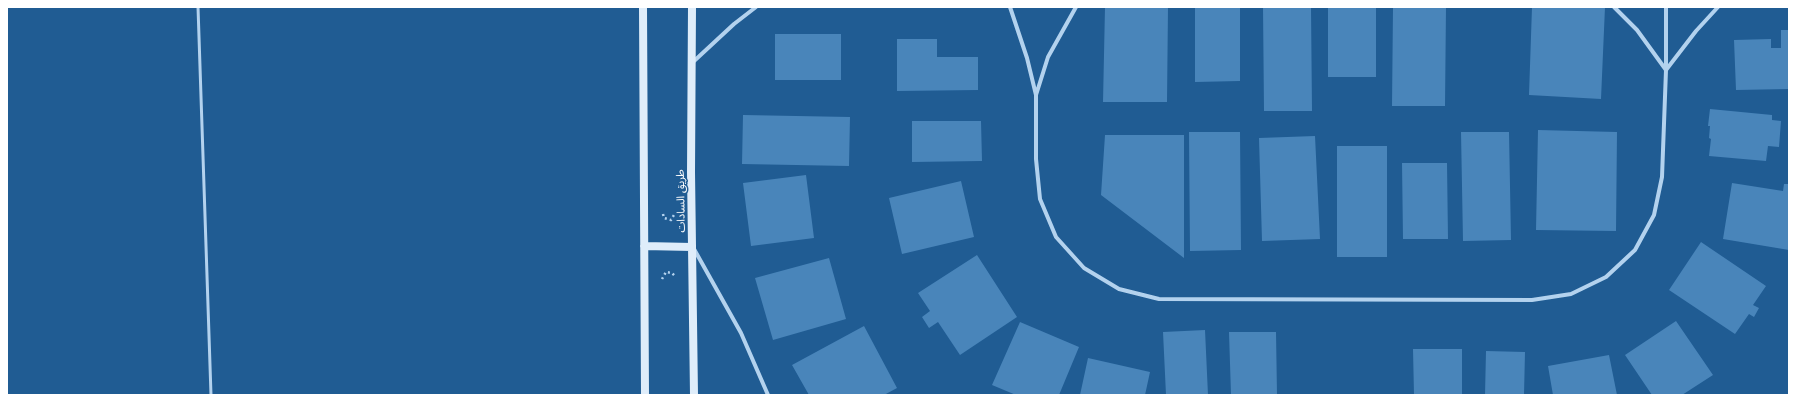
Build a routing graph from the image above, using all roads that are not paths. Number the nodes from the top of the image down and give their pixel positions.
1 (198, 7) edge
2 (643, 7) edge
3 (692, 7) edge
4 (756, 7) edge
5 (1010, 7) edge
6 (1076, 7) edge
7 (1614, 7) edge
8 (1666, 7) edge
9 (1718, 7) edge
10 (692, 62) junction
11 (1666, 70) junction
12 (1036, 95) junction
13 (644, 246) junction
14 (692, 247) junction
15 (211, 395) edge
16 (645, 395) edge
17 (694, 395) edge
18 (768, 395) edge

1 - 15 lane
2 - 13 main road
3 - 10 main road, طريق السادات
4 - 10 street
5 - 12 street
6 - 12 street
7 - 11 street
8 - 11 street
9 - 11 street
10 - 14 main road, طريق السادات
11 - 12 street
13 - 14 main road
13 - 16 main road
14 - 17 main road, طريق السادات
14 - 18 street

